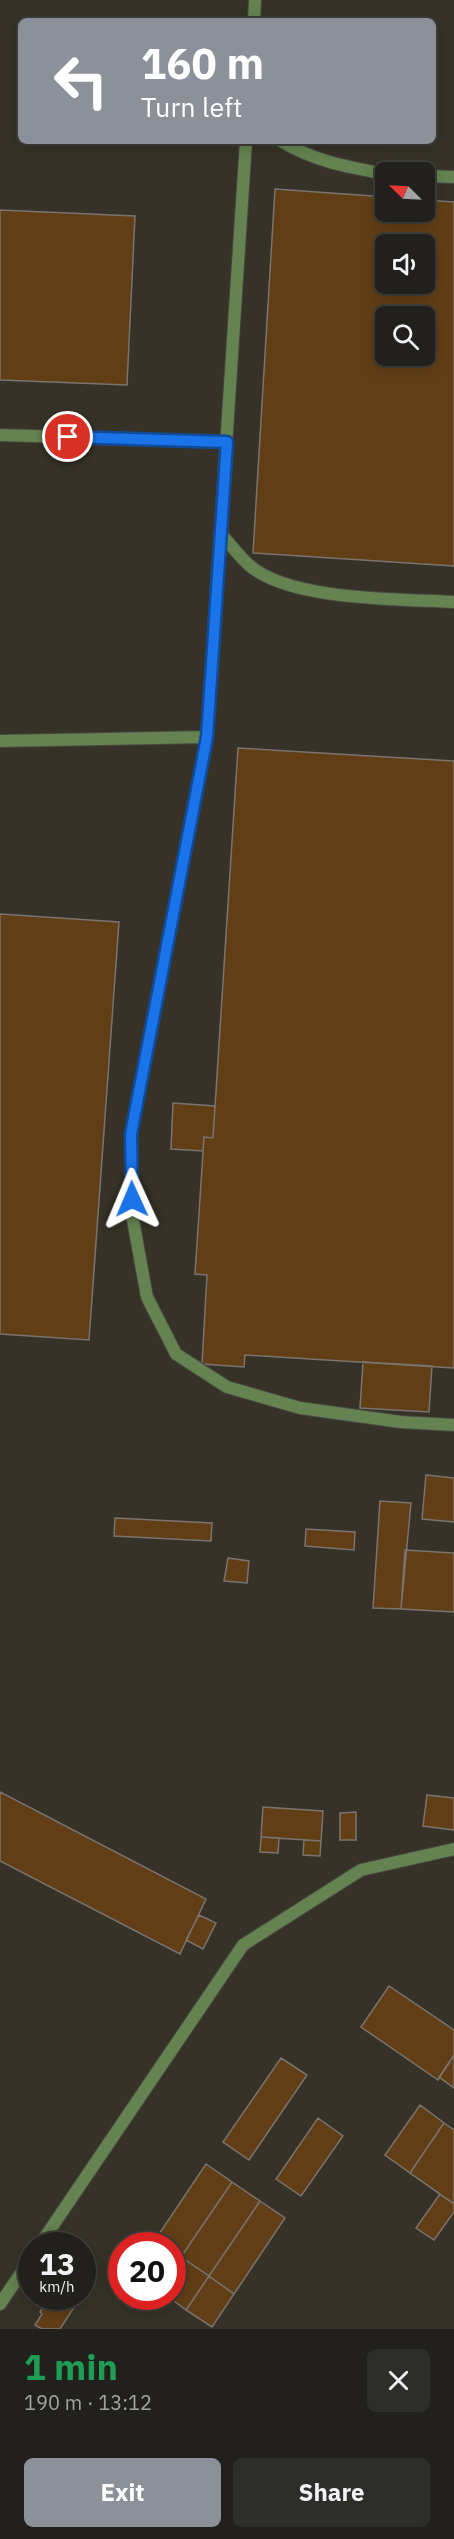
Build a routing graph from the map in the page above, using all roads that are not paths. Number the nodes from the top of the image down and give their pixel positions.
1 (255, 0) edge
2 (254, 18) edge
3 (246, 144) edge
4 (286, 144) edge
5 (375, 172) edge
6 (435, 176) edge
7 (454, 177) edge
8 (0, 435) edge
9 (227, 442) junction
10 (221, 534) junction
11 (454, 602) edge
12 (207, 737) junction
13 (0, 741) edge
14 (454, 1425) edge
15 (454, 1849) edge
16 (48, 2232) edge
17 (18, 2278) edge
18 (0, 2304) edge

1 - 2 lane
3 - 9 lane
4 - 5 lane
6 - 7 lane
8 - 9 lane
9 - 10 lane
10 - 11 lane
10 - 12 lane
12 - 13 lane
12 - 14 lane
15 - 16 lane
17 - 18 lane

